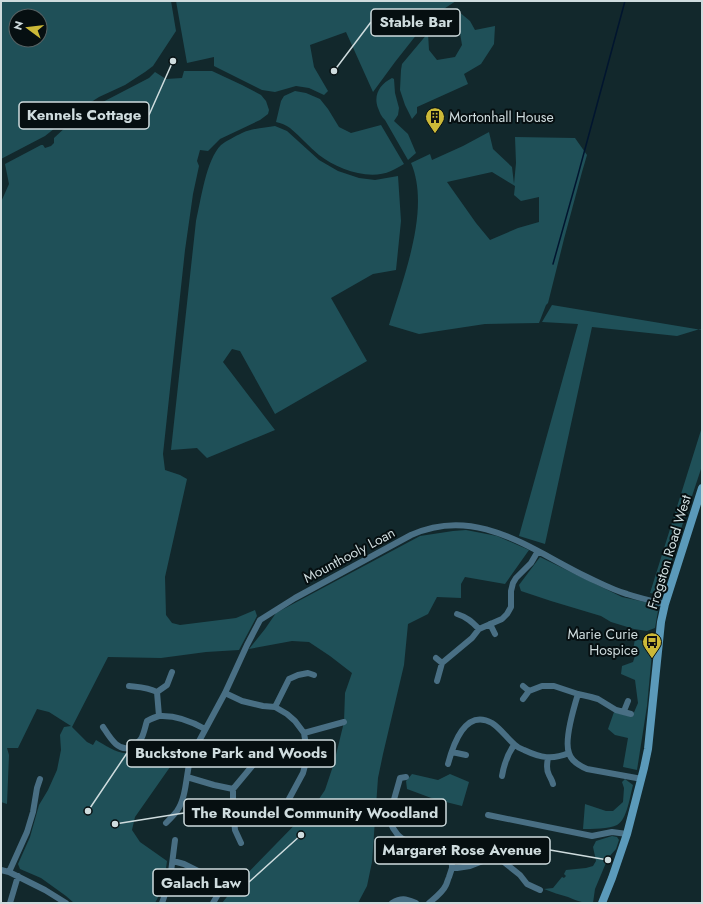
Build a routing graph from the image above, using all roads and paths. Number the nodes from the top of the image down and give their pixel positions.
1 (702, 488) edge
2 (538, 551) junction
3 (665, 604) junction
4 (457, 614) dead end
5 (490, 624) junction
6 (479, 629) junction
7 (495, 634) dead end
8 (436, 658) dead end
9 (442, 663) junction
10 (172, 672) dead end
11 (314, 675) dead end
12 (437, 681) dead end
13 (129, 686) dead end
14 (522, 686) dead end
15 (529, 691) junction
16 (157, 692) junction
17 (226, 693) junction
18 (578, 694) junction
19 (523, 699) dead end
20 (628, 701) dead end
21 (275, 707) junction
22 (624, 712) junction
23 (631, 714) dead end
24 (159, 716) junction
25 (344, 722) dead end
26 (103, 727) dead end
27 (205, 729) junction
28 (304, 733) junction
29 (514, 745) junction
30 (452, 752) junction
31 (569, 753) junction
32 (466, 755) dead end
33 (261, 756) dead end
34 (548, 758) junction
35 (448, 764) dead end
36 (505, 772) dead end
37 (549, 775) junction
38 (187, 777) junction
39 (406, 777) dead end
40 (542, 777) dead end
41 (42, 778) dead end
42 (642, 779) junction
43 (553, 784) dead end
44 (233, 789) junction
45 (488, 815) dead end
46 (292, 820) dead end
47 (166, 823) dead end
48 (627, 834) junction
49 (175, 840) dead end
50 (241, 843) dead end
51 (173, 861) junction
52 (452, 868) junction
53 (1, 870) edge
54 (9, 872) junction
55 (18, 876) junction
56 (540, 890) dead end
57 (10, 903) edge
58 (66, 903) edge
59 (162, 903) edge
60 (213, 903) edge
61 (392, 903) edge
62 (416, 903) edge
63 (429, 903) edge
64 (602, 903) edge

1 - 3 main road, Frogston Road West
2 - 3 street, Mounthooly Loan
2 - 5 street
2 - 17 street, Mounthooly Loan
3 - 42 main road, Frogston Road West
4 - 6 street
5 - 6 street
5 - 7 street
6 - 9 street
8 - 9 street
9 - 12 street
10 - 16 street
11 - 21 street
13 - 16 street
14 - 15 street
15 - 18 street
15 - 19 street
16 - 24 street
17 - 21 street
17 - 27 street, Mounthooly Loan
18 - 22 street
18 - 31 street
20 - 22 street
21 - 28 street
22 - 23 street
24 - 26 street
24 - 27 street
25 - 28 street
27 - 38 street, Mounthooly Loan
28 - 46 street
29 - 30 street
29 - 34 street
29 - 36 street
30 - 32 street
30 - 35 street
31 - 34 street
31 - 42 street
33 - 44 street
34 - 37 street
37 - 40 street
37 - 43 street
38 - 44 street
38 - 47 street, Mounthooly Loan
39 - 52 street
41 - 54 street
42 - 48 main road, Frogston Road West
44 - 50 street
45 - 48 street
48 - 64 main road, Frogston Road West
49 - 51 street
51 - 59 street
51 - 60 street
52 - 56 street
52 - 63 street
53 - 54 street
54 - 55 street
55 - 57 street
55 - 58 street
61 - 62 street

